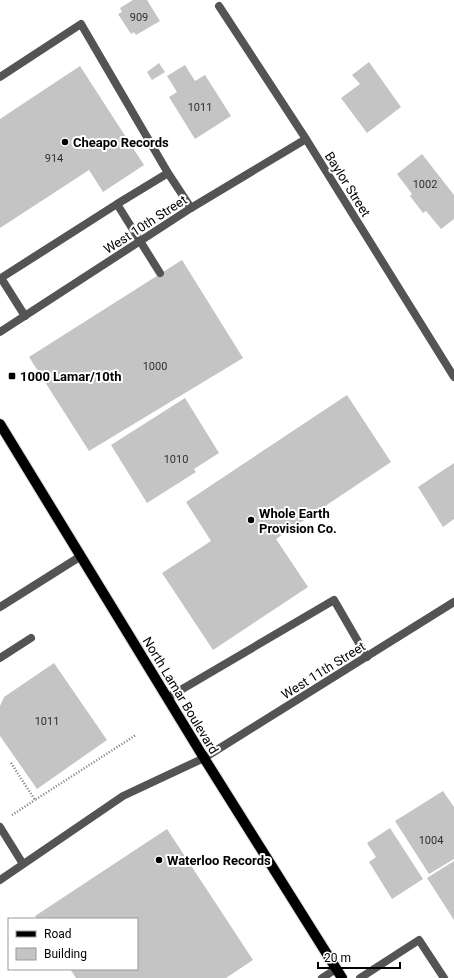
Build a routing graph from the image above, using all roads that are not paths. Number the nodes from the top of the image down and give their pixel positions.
1 (219, 6) dead end
2 (0, 77) edge
3 (306, 139) junction
4 (168, 173) junction
5 (117, 204) junction
6 (191, 208) junction
7 (140, 241) junction
8 (160, 273) dead end
9 (25, 316) junction
10 (0, 332) edge
11 (454, 377) edge
12 (0, 424) edge
13 (81, 556) junction
14 (454, 602) edge
15 (0, 608) edge
16 (31, 638) dead end
17 (367, 657) junction
18 (0, 658) edge
19 (167, 698) junction
20 (204, 758) junction
21 (0, 827) edge
22 (23, 864) junction
23 (0, 880) edge
24 (336, 969) junction
25 (322, 978) edge
26 (342, 978) edge
27 (360, 978) edge
28 (444, 978) edge

1 - 3 street, Baylor Street
2 - 4 street
3 - 6 street, West 10th Street
3 - 11 street, Baylor Street
4 - 5 street
4 - 6 street
5 - 7 street
5 - 9 street
6 - 7 street, West 10th Street
7 - 8 street
7 - 9 street, West 10th Street
9 - 10 street, West 10th Street
12 - 13 main road, North Lamar Boulevard
13 - 15 street
13 - 19 main road, North Lamar Boulevard
14 - 17 street, West 11th Street
16 - 18 street
17 - 19 street
17 - 20 street, West 11th Street
19 - 20 main road, North Lamar Boulevard
20 - 22 street, West 11th Street
20 - 24 main road, North Lamar Boulevard
21 - 22 street
22 - 23 street, West 11th Street
24 - 25 street
24 - 26 main road, North Lamar Boulevard
27 - 28 street

